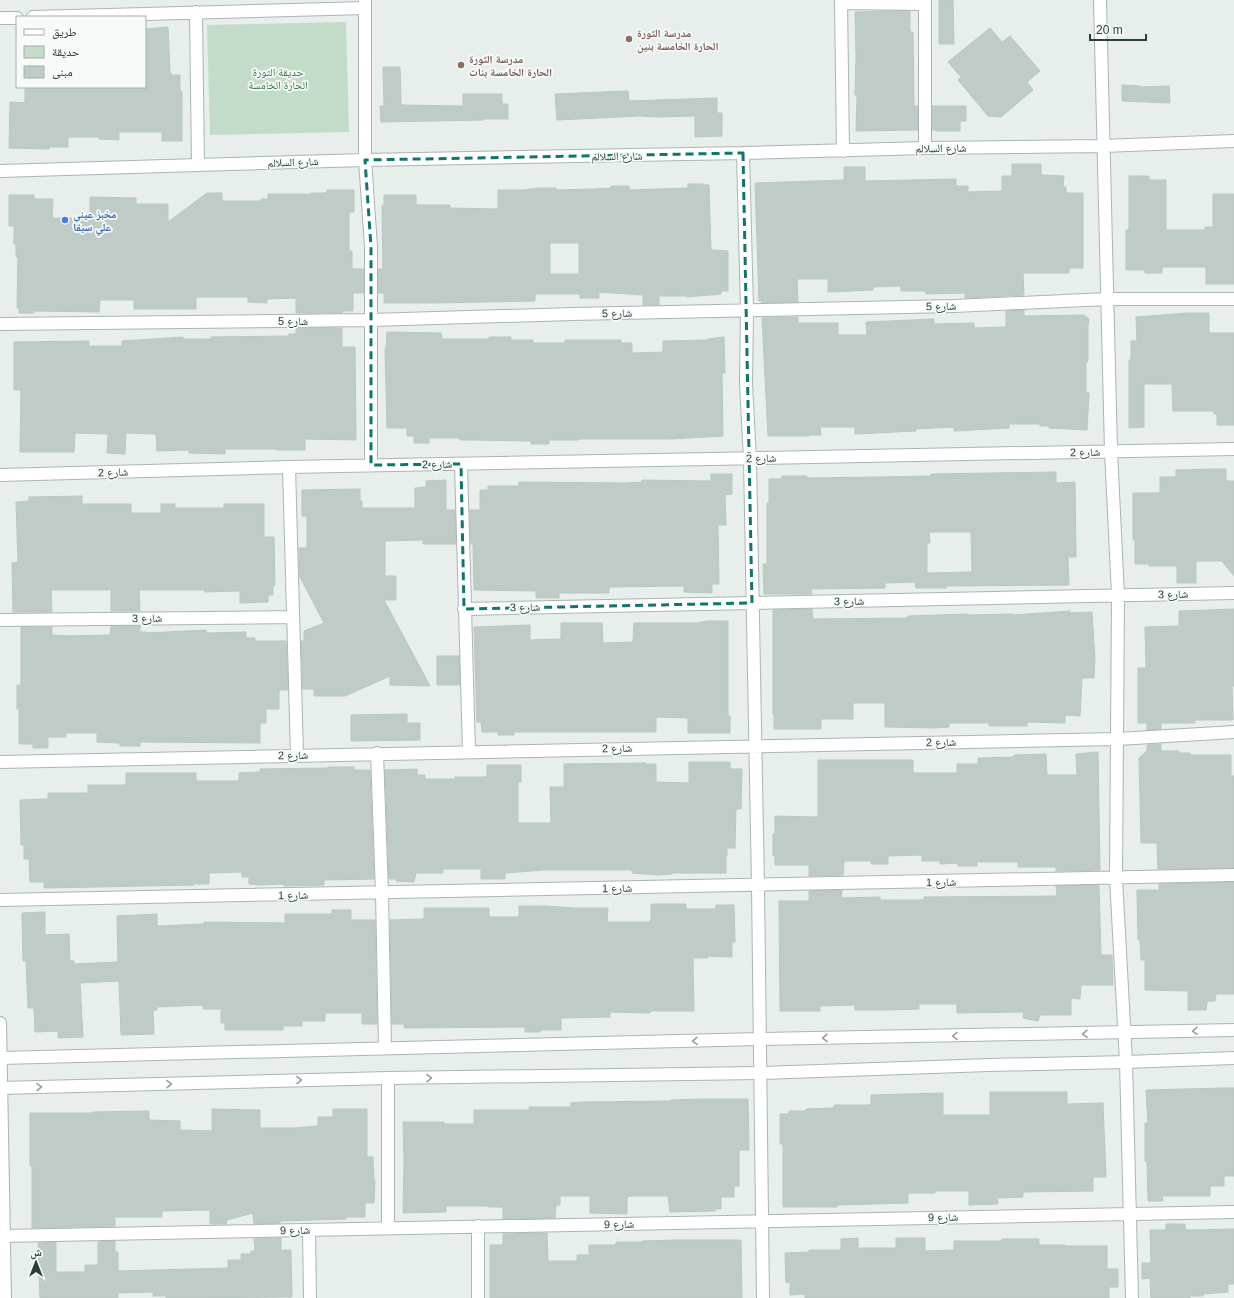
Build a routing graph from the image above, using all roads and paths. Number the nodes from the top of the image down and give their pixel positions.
1 (1100, 0) edge
2 (841, 2) edge
3 (925, 2) edge
4 (365, 4) edge
5 (196, 12) junction
6 (66, 16) edge
7 (0, 18) edge
8 (16, 18) edge
9 (1234, 141) edge
10 (1103, 146) junction
11 (925, 148) junction
12 (843, 151) junction
13 (743, 154) junction
14 (365, 160) junction
15 (198, 165) junction
16 (0, 171) edge
17 (1107, 299) junction
18 (1234, 299) edge
19 (747, 310) junction
20 (371, 320) junction
21 (0, 324) edge
22 (1234, 450) edge
23 (1111, 451) junction
24 (750, 458) junction
25 (461, 464) junction
26 (372, 465) junction
27 (289, 467) junction
28 (0, 475) edge
29 (1234, 593) edge
30 (1118, 595) junction
31 (752, 603) junction
32 (464, 609) junction
33 (293, 617) junction
34 (0, 620) edge
35 (1234, 732) edge
36 (1118, 739) junction
37 (755, 746) junction
38 (469, 752) junction
39 (377, 753) junction
40 (297, 755) junction
41 (0, 762) edge
42 (1234, 875) edge
43 (1116, 878) junction
44 (758, 886) junction
45 (382, 893) junction
46 (0, 900) edge
47 (0, 1023) edge
48 (1234, 1030) edge
49 (1124, 1033) junction
50 (760, 1039) junction
51 (385, 1048) junction
52 (1, 1058) edge
53 (1234, 1058) edge
54 (1126, 1062) junction
55 (760, 1073) junction
56 (388, 1078) junction
57 (1, 1088) edge
58 (1234, 1212) edge
59 (1129, 1214) junction
60 (762, 1221) junction
61 (478, 1226) junction
62 (388, 1228) junction
63 (309, 1230) junction
64 (3, 1236) junction
65 (5, 1298) edge
66 (310, 1298) edge
67 (478, 1298) edge
68 (763, 1298) edge
69 (1132, 1298) edge

1 - 10 street
2 - 3 street
2 - 12 street
3 - 11 street
4 - 5 street
4 - 14 street
5 - 6 street
5 - 15 street
7 - 8 street
9 - 10 street, شارع السلالم
10 - 11 street, شارع السلالم
10 - 17 street
11 - 12 street, شارع السلالم
12 - 13 street, شارع السلالم
13 - 14 street, شارع السلالم
13 - 19 street
14 - 15 street, شارع السلالم
14 - 20 street
15 - 16 street, شارع السلالم
17 - 18 street, شارع 5
17 - 19 street, شارع 5
17 - 23 street
19 - 20 street, شارع 5
19 - 24 street
20 - 21 street, شارع 5
20 - 26 street
22 - 23 street, شارع 2
23 - 24 street, شارع 2
23 - 30 street
24 - 25 street, شارع 2
24 - 31 street
25 - 26 street, شارع 2
25 - 32 street
26 - 27 street, شارع 2
27 - 28 street, شارع 2
27 - 33 street
29 - 30 street, شارع 3
30 - 31 street, شارع 3
30 - 36 street
31 - 32 street, شارع 3
31 - 37 street
32 - 38 street
33 - 34 street, شارع 3
33 - 40 street
35 - 36 street, شارع 2
36 - 37 street, شارع 2
36 - 43 street
37 - 38 street, شارع 2
37 - 44 street
38 - 39 street, شارع 2
39 - 40 street, شارع 2
39 - 45 street
40 - 41 street, شارع 2
42 - 43 street, شارع 1
43 - 44 street, شارع 1
43 - 49 street
44 - 45 street, شارع 1
44 - 50 street
45 - 46 street, شارع 1
45 - 51 street
47 - 52 street
48 -> 49 street
49 -> 50 street
49 - 54 street
50 -> 51 street
50 - 55 street
51 - 52 street
52 - 57 street
53 - 54 street
54 - 55 street
54 - 59 street
56 -> 55 street
55 - 60 street
57 -> 56 street
56 - 62 street
57 - 64 street
58 - 59 street, شارع 9
59 - 60 street, شارع 9
59 - 69 street
60 - 61 street, شارع 9
60 - 68 street
61 - 62 street, شارع 9
61 - 67 street
62 - 63 street, شارع 9
63 - 64 street, شارع 9
63 - 66 street
64 - 65 street

